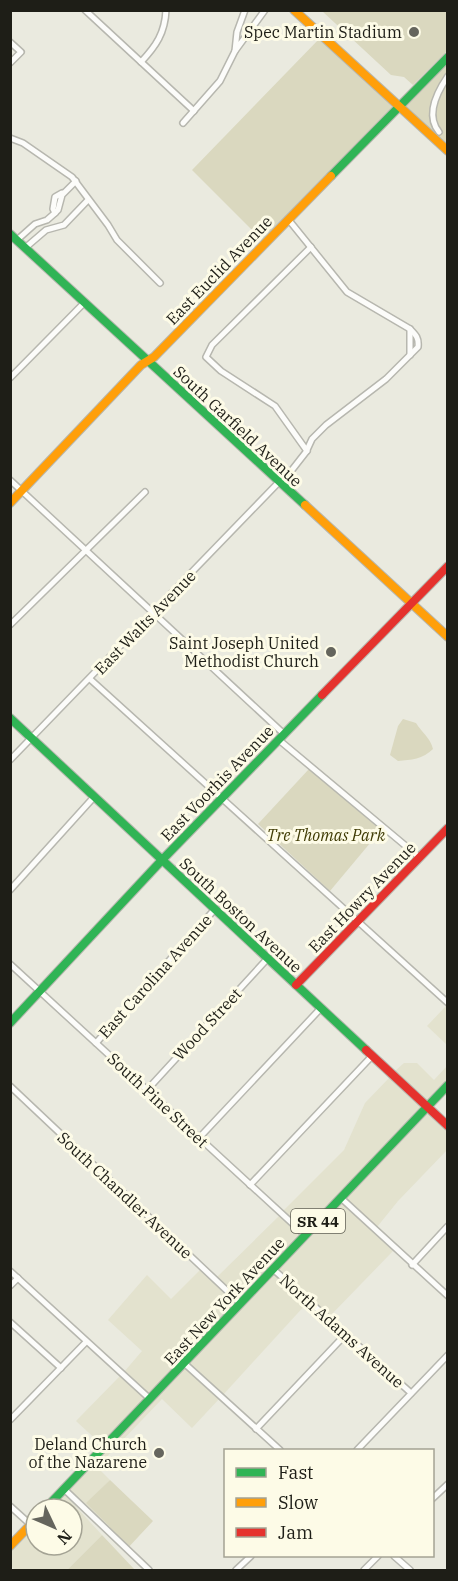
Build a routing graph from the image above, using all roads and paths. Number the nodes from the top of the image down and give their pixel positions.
1 (85, 10) edge
2 (166, 10) edge
3 (245, 10) edge
4 (265, 10) edge
5 (294, 10) edge
6 (10, 42) edge
7 (235, 51) junction
8 (447, 57) edge
9 (141, 62) junction
10 (10, 63) edge
11 (447, 76) edge
12 (399, 105) junction
13 (194, 111) junction
14 (183, 123) dead end
15 (439, 132) dead end
16 (10, 138) edge
17 (447, 151) edge
18 (76, 181) junction
19 (88, 200) junction
20 (288, 219) junction
21 (14, 237) edge
22 (311, 247) junction
23 (25, 248) junction
24 (160, 283) dead end
25 (84, 303) junction
26 (148, 361) junction
27 (10, 378) edge
28 (307, 451) junction
29 (10, 480) edge
30 (280, 483) junction
31 (21, 491) junction
32 (146, 492) dead end
33 (10, 503) edge
34 (85, 550) junction
35 (447, 566) edge
36 (411, 603) junction
37 (154, 612) junction
38 (10, 625) edge
39 (447, 637) edge
40 (90, 679) junction
41 (10, 718) edge
42 (282, 737) junction
43 (32, 738) junction
44 (10, 760) edge
45 (94, 797) junction
46 (222, 798) junction
47 (447, 828) edge
48 (419, 857) junction
49 (162, 860) junction
50 (10, 890) edge
51 (215, 909) junction
52 (357, 921) junction
53 (268, 958) junction
54 (10, 964) edge
55 (296, 985) junction
56 (40, 991) junction
57 (447, 1003) edge
58 (321, 1008) junction
59 (10, 1023) edge
60 (96, 1043) junction
61 (372, 1056) junction
62 (447, 1085) edge
63 (10, 1086) edge
64 (147, 1090) junction
65 (427, 1107) junction
66 (447, 1126) edge
67 (199, 1138) junction
68 (250, 1185) junction
69 (340, 1198) junction
70 (447, 1226) edge
71 (305, 1235) junction
72 (412, 1265) junction
73 (273, 1269) junction
74 (10, 1271) edge
75 (18, 1278) junction
76 (10, 1286) edge
77 (447, 1296) edge
78 (240, 1304) junction
79 (10, 1322) edge
80 (346, 1334) junction
81 (86, 1342) junction
82 (447, 1355) edge
83 (184, 1363) junction
84 (61, 1368) junction
85 (411, 1393) junction
86 (150, 1399) junction
87 (11, 1417) edge
88 (256, 1429) junction
89 (279, 1449) edge
90 (358, 1449) edge
91 (447, 1484) edge
92 (64, 1489) junction
93 (56, 1497) edge
94 (434, 1497) edge
95 (10, 1506) edge
96 (24, 1516) edge
97 (24, 1531) edge
98 (10, 1546) edge
99 (250, 1557) edge
100 (377, 1557) edge
101 (395, 1557) edge
102 (149, 1570) edge
103 (236, 1570) edge
104 (364, 1570) edge
105 (410, 1570) edge

1 - 9 street
2 - 9 street
3 - 7 street
4 - 7 street
5 - 12 street
6 - 10 street
7 - 13 street
8 - 12 street, East Euclid Avenue
9 - 13 street
11 - 15 street
12 - 17 street
12 - 20 street, East Euclid Avenue
13 - 14 street
16 - 18 street
18 - 19 street
18 - 21 street
19 - 23 street
19 - 24 street
20 - 22 street
20 - 26 street, East Euclid Avenue
21 - 23 street, South Garfield Avenue
22 - 28 street
22 - 28 street, East Walts Avenue
23 - 25 street, South Garfield Avenue
25 - 26 street, South Garfield Avenue
25 - 27 street
26 - 30 street, South Garfield Avenue
26 - 31 street, East Euclid Avenue
28 - 30 street, East Walts Avenue
29 - 31 street
30 - 36 street, South Garfield Avenue
30 - 37 street, East Walts Avenue
31 - 33 street, East Euclid Avenue
31 - 34 street
32 - 34 street
34 - 37 street
34 - 38 street
35 - 36 street, East Voorhis Avenue
36 - 39 street, South Garfield Avenue
36 - 42 street, East Voorhis Avenue
37 - 40 street, East Walts Avenue
37 - 42 street
40 - 43 street, East Walts Avenue
40 - 46 street
41 - 43 street, South Boston Avenue
42 - 46 street, East Voorhis Avenue
42 - 48 street
43 - 44 street, East Walts Avenue
43 - 45 street, South Boston Avenue
45 - 49 street, South Boston Avenue
45 - 50 street
46 - 49 street, East Voorhis Avenue
46 - 52 street
47 - 48 street, East Howry Avenue
48 - 52 street, East Howry Avenue
49 - 51 street, South Boston Avenue
49 - 56 street, East Voorhis Avenue
51 - 53 street, South Boston Avenue
51 - 60 street, East Carolina Avenue
52 - 55 street, East Howry Avenue
52 - 57 street
53 - 55 street, South Boston Avenue
53 - 64 street, Wood Street
54 - 56 street, South Pine Street
55 - 58 street, South Boston Avenue
56 - 59 street, East Voorhis Avenue
56 - 60 street, South Pine Street
58 - 61 street, South Boston Avenue
58 - 67 street
60 - 64 street, South Pine Street
61 - 65 street, South Boston Avenue
61 - 68 street
62 - 65 street, East New York Avenue / SR 44
63 - 78 street, South Chandler Avenue
64 - 67 street, South Pine Street
65 - 66 street, South Boston Avenue
65 - 69 street, East New York Avenue / SR 44
67 - 68 street, South Pine Street
68 - 71 street, South Pine Street
69 - 71 street, East New York Avenue / SR 44
69 - 72 street
70 - 72 street
71 - 73 street, East New York Avenue / SR 44
72 - 77 street
73 - 78 street, East New York Avenue / SR 44
73 - 80 street, North Adams Avenue
74 - 75 street
75 - 76 street
75 - 81 street
78 - 83 street, East New York Avenue / SR 44
79 - 84 street
80 - 85 street, North Adams Avenue
80 - 88 street
81 - 84 street
81 - 86 street
82 - 85 street
83 - 86 street, East New York Avenue / SR 44
83 - 88 street
84 - 87 street
85 - 90 street
86 - 92 street, East New York Avenue / SR 44
88 - 89 street
91 - 94 street
92 - 93 street, East New York Avenue / SR 44
92 - 102 street
95 - 96 street
97 - 98 street
99 - 103 street
100 - 104 street
101 - 105 street

